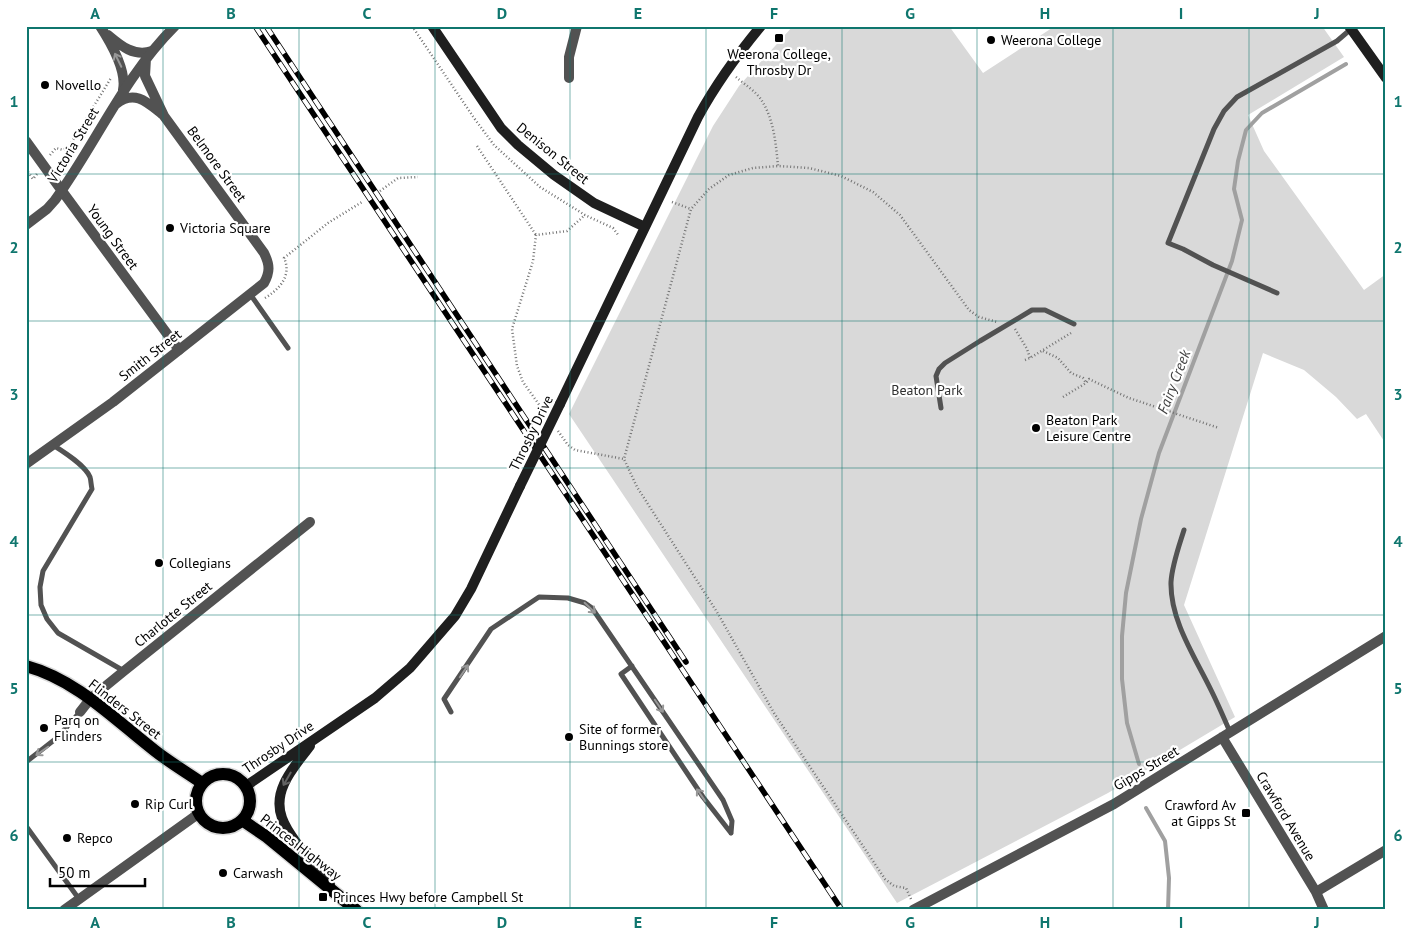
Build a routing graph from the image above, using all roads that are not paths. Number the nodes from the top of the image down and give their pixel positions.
1 (174, 26) edge
2 (432, 26) edge
3 (577, 26) edge
4 (761, 26) edge
5 (1350, 27) edge
6 (101, 29) edge
7 (149, 54) junction
8 (569, 78) dead end
9 (1386, 78) edge
10 (123, 90) junction
11 (113, 106) junction
12 (164, 116) junction
13 (26, 141) edge
14 (62, 191) junction
15 (26, 224) edge
16 (645, 227) junction
17 (264, 254) joint
18 (1277, 293) dead end
19 (250, 294) junction
20 (1074, 324) dead end
21 (288, 348) dead end
22 (179, 350) junction
23 (941, 408) dead end
24 (53, 445) junction
25 (26, 464) edge
26 (310, 522) dead end
27 (1184, 530) dead end
28 (1386, 636) edge
29 (26, 666) edge
30 (632, 666) junction
31 (124, 671) junction
32 (91, 698) junction
33 (80, 712) joint
34 (451, 712) dead end
35 (1226, 735) junction
36 (315, 739) junction
37 (26, 762) edge
38 (202, 783) junction
39 (246, 786) junction
40 (198, 814) junction
41 (242, 820) junction
42 (26, 826) edge
43 (1386, 850) edge
44 (1316, 892) junction
45 (340, 897) junction
46 (79, 899) junction
47 (914, 909) edge
48 (64, 910) edge
49 (356, 910) edge
50 (1324, 910) edge

1 - 7 street, Victoria Street
2 - 16 main road, Denison Street
3 - 8 street
4 - 16 main road, Throsby Drive
5 - 9 main road
5 - 18 lane
6 - 7 street
10 -> 6 street
7 - 10 street, Victoria Street
7 - 12 street, Belmore Street
10 - 11 street, Victoria Street
11 - 12 street, Belmore Street
11 - 14 street, Victoria Street
12 - 17 street, Belmore Street
13 - 14 street, Young Street
14 - 15 street, Victoria Street
14 - 22 street, Young Street
16 - 36 main road, Throsby Drive, bridge
17 - 19 street, Smith Street
19 - 21 lane
19 - 22 street, Smith Street
20 - 23 lane
22 - 24 street, Smith Street
24 - 25 street, Smith Street
24 - 31 lane
26 - 31 street, Charlotte Street
27 - 35 lane
28 - 35 street, Gipps Street
29 - 32 main road, Flinders Street
30 -> 30 lane
34 -> 30 lane
31 - 32 street, Charlotte Street
32 - 33 street, Charlotte Street
32 - 38 main road, Flinders Street
33 -> 37 lane
35 - 44 street, Crawford Avenue
35 - 47 street, Gipps Street
36 - 39 main road, Throsby Drive
36 -> 45 main road, Princes Highway
38 - 39 main road
38 - 40 main road
39 - 41 main road
40 - 41 main road
40 - 46 street
41 - 45 main road, Princes Highway
42 - 46 lane
43 - 44 street
44 - 50 street, Crawford Avenue
45 - 49 main road, Princes Highway
46 - 48 street

